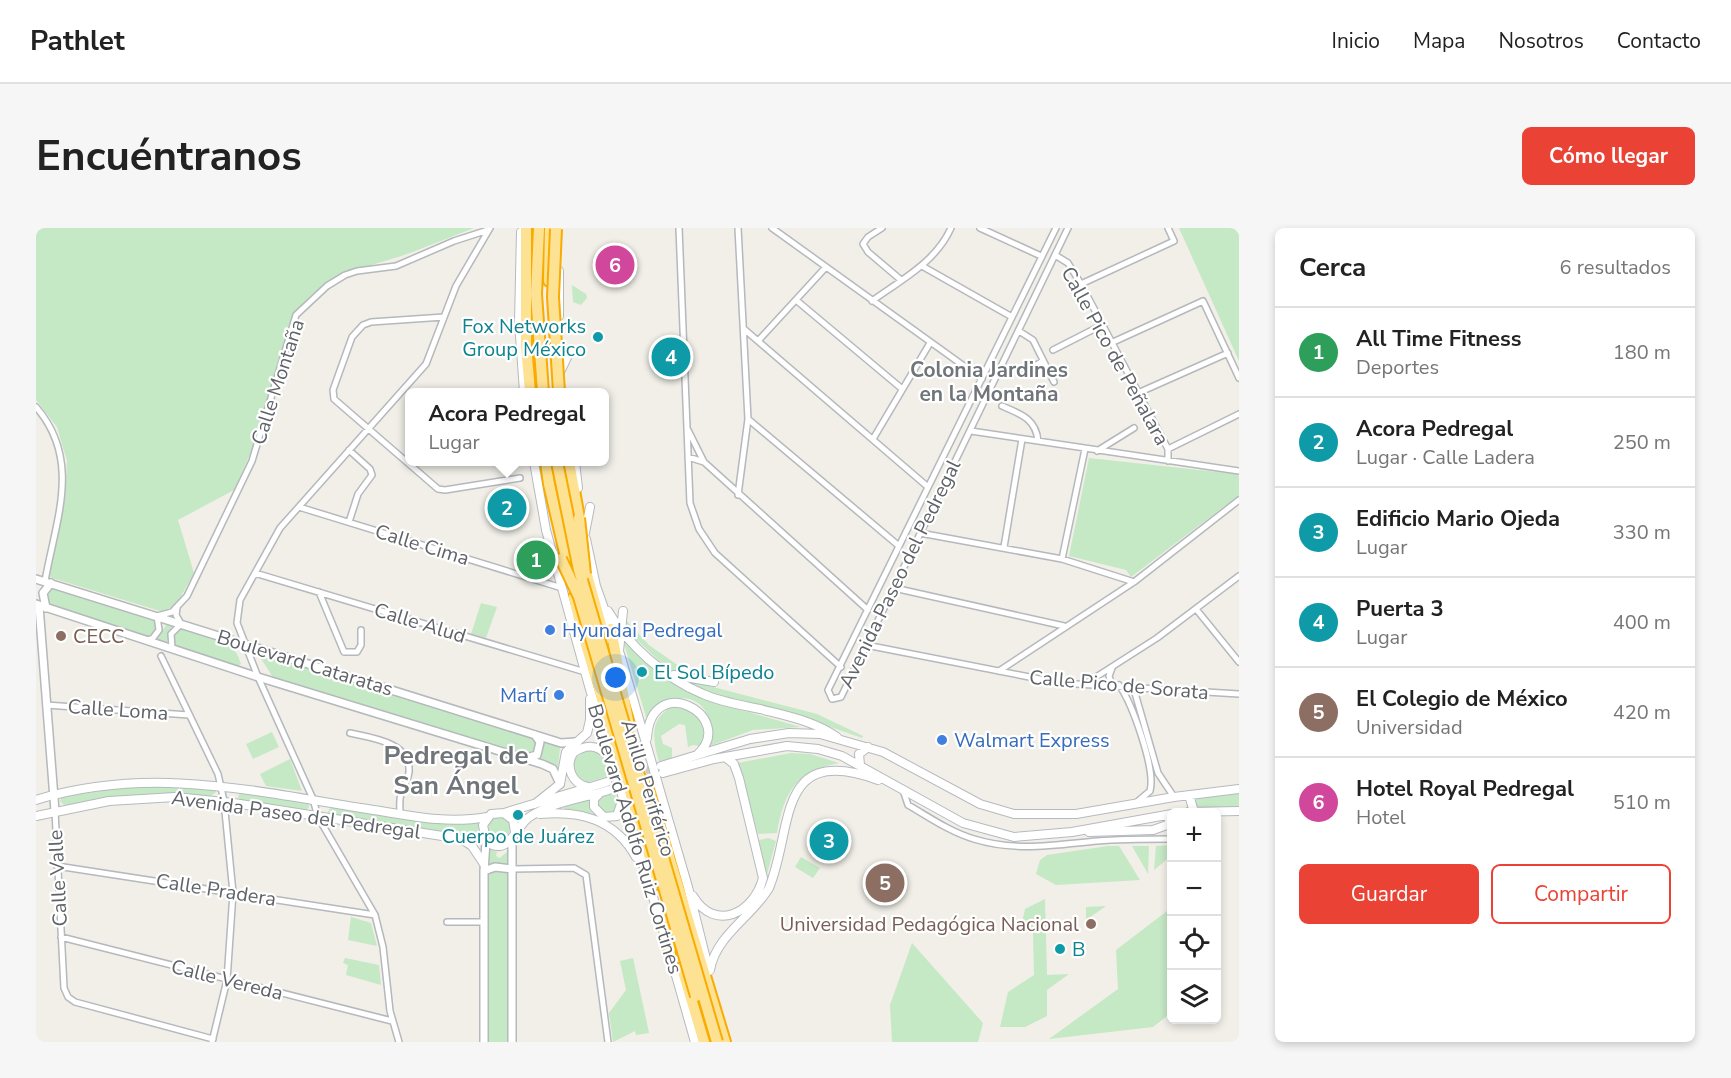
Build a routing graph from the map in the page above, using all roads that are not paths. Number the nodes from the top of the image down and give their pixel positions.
1 (521, 228) edge
2 (526, 228) edge
3 (534, 228) edge
4 (539, 228) edge
5 (544, 228) edge
6 (556, 228) edge
7 (680, 228) edge
8 (738, 228) edge
9 (772, 228) edge
10 (786, 228) edge
11 (882, 228) edge
12 (951, 228) edge
13 (980, 228) edge
14 (1056, 228) edge
15 (1168, 228) edge
16 (490, 229) edge
17 (1067, 229) edge
18 (779, 232) junction
19 (548, 250) junction
20 (1055, 255) junction
21 (1041, 256) junction
22 (922, 266) junction
23 (825, 267) junction
24 (901, 280) junction
25 (1080, 284) junction
26 (1024, 292) junction
27 (1035, 298) junction
28 (796, 300) junction
29 (872, 301) junction
30 (1018, 304) junction
31 (1029, 311) junction
32 (444, 317) junction
33 (1012, 317) junction
34 (1102, 325) junction
35 (744, 328) junction
36 (1019, 331) junction
37 (558, 334) junction
38 (758, 341) junction
39 (930, 343) junction
40 (1111, 343) junction
41 (571, 349) dead end
42 (1053, 350) dead end
43 (1228, 353) junction
44 (1043, 360) junction
45 (561, 370) junction
46 (1025, 372) dead end
47 (1239, 378) edge
48 (982, 379) junction
49 (1054, 382) dead end
50 (524, 388) edge
51 (530, 388) edge
52 (541, 388) edge
53 (541, 388) edge
54 (548, 388) edge
55 (557, 388) edge
56 (557, 388) edge
57 (563, 388) edge
58 (901, 388) junction
59 (1138, 393) junction
60 (1002, 406) dead end
61 (36, 407) edge
62 (1239, 414) edge
63 (748, 419) junction
64 (687, 427) junction
65 (1134, 428) dead end
66 (368, 429) junction
67 (971, 431) junction
68 (873, 439) junction
69 (1022, 439) junction
70 (1038, 441) junction
71 (950, 444) junction
72 (961, 448) junction
73 (1085, 449) junction
74 (1168, 449) junction
75 (349, 450) junction
76 (1097, 451) junction
77 (943, 457) junction
78 (688, 458) junction
79 (405, 460) edge
80 (1168, 461) junction
81 (704, 462) junction
82 (953, 463) junction
83 (412, 466) edge
84 (535, 466) edge
85 (540, 466) edge
86 (548, 466) edge
87 (549, 466) edge
88 (558, 466) edge
89 (563, 466) edge
90 (569, 466) edge
91 (576, 466) edge
92 (1239, 471) edge
93 (520, 478) dead end
94 (928, 487) junction
95 (738, 495) junction
96 (1239, 500) edge
97 (299, 507) junction
98 (590, 507) dead end
99 (349, 522) junction
100 (585, 533) junction
101 (920, 533) junction
102 (899, 546) junction
103 (1004, 547) junction
104 (894, 558) junction
105 (1062, 559) junction
106 (906, 563) junction
107 (890, 567) junction
108 (255, 573) junction
109 (901, 573) junction
110 (1239, 576) edge
111 (36, 579) edge
112 (48, 582) junction
113 (1134, 582) junction
114 (562, 588) junction
115 (894, 588) junction
116 (319, 592) junction
117 (585, 602) junction
118 (39, 606) edge
119 (178, 607) junction
120 (1196, 609) junction
121 (868, 610) junction
122 (622, 611) dead end
123 (158, 616) junction
124 (237, 623) junction
125 (180, 624) junction
126 (1064, 626) junction
127 (616, 629) junction
128 (361, 630) dead end
129 (147, 640) junction
130 (233, 640) junction
131 (245, 644) junction
132 (866, 645) junction
133 (172, 648) junction
134 (161, 656) dead end
135 (1239, 662) edge
136 (840, 667) junction
137 (1113, 667) junction
138 (999, 671) junction
139 (585, 672) junction
140 (670, 675) junction
141 (258, 677) junction
142 (714, 682) dead end
143 (1083, 684) junction
144 (1115, 685) junction
145 (589, 686) junction
146 (1132, 686) junction
147 (1239, 689) edge
148 (1231, 692) junction
149 (1239, 694) edge
150 (46, 705) junction
151 (189, 715) junction
152 (629, 726) junction
153 (350, 733) dead end
154 (531, 734) junction
155 (841, 740) junction
156 (575, 742) junction
157 (647, 746) junction
158 (868, 747) junction
159 (696, 756) junction
160 (609, 757) junction
161 (725, 757) junction
162 (524, 759) junction
163 (860, 765) junction
164 (607, 782) dead end
165 (560, 783) junction
166 (222, 785) junction
167 (589, 787) junction
168 (900, 788) junction
169 (1239, 789) edge
170 (609, 790) dead end
171 (600, 793) junction
172 (621, 794) junction
173 (53, 795) junction
174 (1190, 795) junction
175 (1174, 796) junction
176 (313, 799) junction
177 (36, 800) edge
178 (224, 801) junction
179 (1137, 802) junction
180 (535, 804) junction
181 (1171, 808) edge
182 (1193, 808) edge
183 (55, 811) junction
184 (1221, 811) edge
185 (1239, 811) edge
186 (504, 813) junction
187 (400, 814) junction
188 (532, 815) junction
189 (36, 816) edge
190 (1167, 816) edge
191 (318, 817) junction
192 (487, 817) junction
193 (1167, 825) edge
194 (1072, 832) junction
195 (514, 835) junction
196 (461, 839) junction
197 (1167, 839) edge
198 (486, 840) junction
199 (57, 866) junction
200 (484, 868) junction
201 (643, 868) junction
202 (512, 869) junction
203 (688, 887) junction
204 (233, 893) junction
205 (686, 913) junction
206 (375, 915) junction
207 (668, 916) junction
208 (447, 922) dead end
209 (484, 922) junction
210 (61, 937) junction
211 (704, 951) junction
212 (670, 954) junction
213 (710, 975) junction
214 (227, 980) junction
215 (392, 1021) junction
216 (213, 1040) edge
217 (399, 1042) edge
218 (484, 1042) edge
219 (512, 1042) edge
220 (608, 1042) edge
221 (695, 1042) edge
222 (704, 1042) edge
223 (709, 1042) edge
224 (717, 1042) edge
225 (725, 1042) edge
226 (729, 1042) edge

1 - 50 main road
2 - 51 highway
3 - 52 highway
4 - 53 highway
5 - 54 highway
6 - 19 highway
6 - 37 main road
6 - 56 highway, bridge
7 - 64 street
8 - 35 street
9 - 18 street
10 - 18 street
11 - 24 street
12 - 22 street
13 - 21 street
14 - 21 street, Avenida Paseo del Pedregal
15 - 25 street
16 - 32 street
16 - 119 street, Calle Montaña
17 - 20 street, Avenida Paseo del Pedregal
18 - 23 street
19 - 37 highway
19 - 55 highway
20 - 25 street, Calle Pico de Peñalara
20 - 27 street, Avenida Paseo del Pedregal
21 - 26 street, Avenida Paseo del Pedregal
22 - 24 street
22 - 33 street
23 - 28 street
23 - 29 street
24 - 29 street
25 - 34 street, Calle Pico de Peñalara
26 - 27 street
26 - 30 street, Avenida Paseo del Pedregal
27 - 31 street, Avenida Paseo del Pedregal
28 - 38 street
28 - 58 street
29 - 39 street
30 - 31 street
30 - 33 street, Avenida Paseo del Pedregal
31 - 36 street, Avenida Paseo del Pedregal
32 - 66 street
32 - 66 street
33 - 48 street, Avenida Paseo del Pedregal
34 - 40 street, Calle Pico de Peñalara
34 - 42 street
35 - 38 street
35 - 63 street
36 - 44 street
36 - 67 street, Avenida Paseo del Pedregal
37 - 45 main road
38 - 68 street
39 - 48 street
39 - 58 street
40 - 43 street
40 - 59 street, Calle Pico de Peñalara
41 - 45 main road
43 - 47 street
43 - 59 street
44 - 46 street
44 - 49 street
45 - 57 main road
48 - 71 street, Avenida Paseo del Pedregal
58 - 68 street
59 - 74 street, Calle Pico de Peñalara
60 - 70 street
61 - 112 street
62 - 74 street
63 - 95 street
63 - 102 street
64 - 78 street
64 - 81 street
65 - 76 street
66 - 75 street
66 - 79 street
67 - 69 street
67 - 72 street, Avenida Paseo del Pedregal
68 - 94 street
69 - 70 street
69 - 103 street
70 - 73 street
71 - 72 street
71 - 77 street, Avenida Paseo del Pedregal
72 - 82 street, Avenida Paseo del Pedregal
73 - 76 street
73 - 105 street
74 - 80 street, Calle Pico de Peñalara
75 - 97 street
75 - 99 street
76 - 80 street
77 - 82 street
77 - 94 street, Avenida Paseo del Pedregal
78 - 81 street
78 - 136 street
80 - 92 street
81 - 95 street
82 - 101 street, Avenida Paseo del Pedregal
83 - 93 street
84 - 114 main road, Boulevard Adolfo Ruiz Cortines
85 - 117 highway, bridge
86 - 207 highway, Anillo Periférico
87 - 117 highway, bridge
88 - 117 highway, bridge
89 - 152 highway, Anillo Periférico
90 - 117 highway, bridge
91 - 100 main road, Boulevard Adolfo Ruiz Cortines
94 - 102 street, Avenida Paseo del Pedregal
95 - 121 street
96 - 113 street
97 - 99 street, Calle Cima
97 - 108 street
98 - 100 main road
99 - 114 street, Calle Cima
100 - 127 main road, Boulevard Adolfo Ruiz Cortines
101 - 103 street
101 - 106 street, Avenida Paseo del Pedregal
102 - 104 street, Avenida Paseo del Pedregal
103 - 105 street
104 - 106 street
104 - 107 street, Avenida Paseo del Pedregal
105 - 113 street
106 - 109 street, Avenida Paseo del Pedregal
107 - 109 street
107 - 121 street, Avenida Paseo del Pedregal
108 - 116 street, Calle Alud
108 - 124 street
109 - 115 street, Avenida Paseo del Pedregal
110 - 120 street
111 - 112 street, Boulevard Cataratas
112 - 118 street, Calle Valle
112 - 123 street, Boulevard Cataratas
113 - 126 street
114 - 139 main road, Boulevard Adolfo Ruiz Cortines
115 - 126 street
115 - 132 street, Avenida Paseo del Pedregal
116 - 128 street
116 - 139 street, Calle Alud
117 - 223 highway, bridge
117 - 224 highway, bridge
118 - 129 street, Boulevard Cataratas
118 - 150 street, Calle Valle
119 - 123 street
119 - 125 street
120 - 135 street
120 - 137 street
121 - 136 street, Avenida Paseo del Pedregal
122 - 127 main road
123 - 125 street, Boulevard Cataratas
123 - 129 street
124 - 130 street
124 - 131 street
125 - 130 street, Boulevard Cataratas
125 - 133 street
126 - 138 street
127 - 140 main road
127 - 152 highway
127 - 157 main road, Boulevard Adolfo Ruiz Cortines
129 - 133 street, Boulevard Cataratas
130 - 131 street, Boulevard Cataratas
131 - 141 street
131 - 154 street, Boulevard Cataratas
132 - 136 street, Avenida Paseo del Pedregal
132 - 138 street, Calle Pico de Sorata
133 - 141 street, Boulevard Cataratas
134 - 151 street
137 - 143 street
137 - 144 street
138 - 143 street, Calle Pico de Sorata
139 - 145 main road, Boulevard Adolfo Ruiz Cortines
140 - 142 main road
140 - 155 main road
141 - 162 street, Boulevard Cataratas
141 - 176 street
143 - 144 street, Calle Pico de Sorata
144 - 146 street, Calle Pico de Sorata
144 - 179 street
145 - 156 main road
145 - 160 main road, Boulevard Adolfo Ruiz Cortines
146 - 148 street, Calle Pico de Sorata
146 - 175 street
147 - 148 street, Calle Pico de Sorata
148 - 149 street, Calle Pico de Sorata
150 - 151 street, Calle Loma
150 - 173 street, Calle Valle
151 - 166 street
152 - 205 highway, Anillo Periférico
153 - 187 street
154 - 156 street, Boulevard Cataratas
154 - 162 street
155 - 158 main road
155 - 159 main road
156 - 165 main road
157 - 159 main road
157 - 203 main road, Boulevard Adolfo Ruiz Cortines
158 - 163 main road
158 - 179 main road
159 - 161 main road
160 - 167 main road
160 - 172 main road, Boulevard Adolfo Ruiz Cortines
161 - 163 main road
161 - 203 main road
162 - 165 street, Boulevard Cataratas
163 - 168 main road
164 - 167 main road
165 - 180 main road
166 - 173 main road, Avenida Paseo del Pedregal
166 - 176 main road, Avenida Paseo del Pedregal
166 - 178 street
167 - 180 main road
168 - 194 main road
168 - 197 street
168 - 213 main road
169 - 174 main road
170 - 171 main road
171 - 172 main road
171 - 188 main road
172 - 201 main road, Boulevard Adolfo Ruiz Cortines
173 - 177 main road, Avenida Paseo del Pedregal
173 - 183 street, Calle Valle
174 - 175 main road
174 - 182 main road
175 - 179 main road
175 - 181 main road
176 - 187 main road, Avenida Paseo del Pedregal
176 - 191 street
178 - 183 main road, Avenida Paseo del Pedregal
178 - 191 main road, Avenida Paseo del Pedregal
178 - 204 street
180 - 186 main road
183 - 189 main road, Avenida Paseo del Pedregal
183 - 199 street, Calle Valle
184 - 185 main road
186 - 192 main road
186 - 195 main road
187 - 192 main road, Avenida Paseo del Pedregal
188 - 195 main road
188 - 201 main road
190 - 194 main road
191 - 196 main road, Avenida Paseo del Pedregal
191 - 206 street
192 - 198 main road
193 - 194 main road
195 - 198 main road
195 - 202 street
196 - 198 main road, Avenida Paseo del Pedregal
196 - 200 main road
198 - 200 street
199 - 204 street, Calle Pradera
199 - 210 street, Calle Valle
200 - 202 street
200 - 209 street
201 - 212 main road, Boulevard Adolfo Ruiz Cortines
202 - 219 street
202 - 220 street
203 - 211 main road, Boulevard Adolfo Ruiz Cortines
204 - 206 street, Calle Pradera
204 - 214 street
205 - 211 highway
205 - 225 highway, Anillo Periférico
206 - 215 street
207 - 212 highway
207 - 222 highway, Anillo Periférico
208 - 209 street
209 - 218 street
210 - 214 street, Calle Vereda
210 - 216 street, Calle Valle
211 - 213 main road, Boulevard Adolfo Ruiz Cortines
212 - 221 main road, Boulevard Adolfo Ruiz Cortines
213 - 226 main road, Boulevard Adolfo Ruiz Cortines
214 - 215 street, Calle Vereda
214 - 216 street
215 - 217 street

